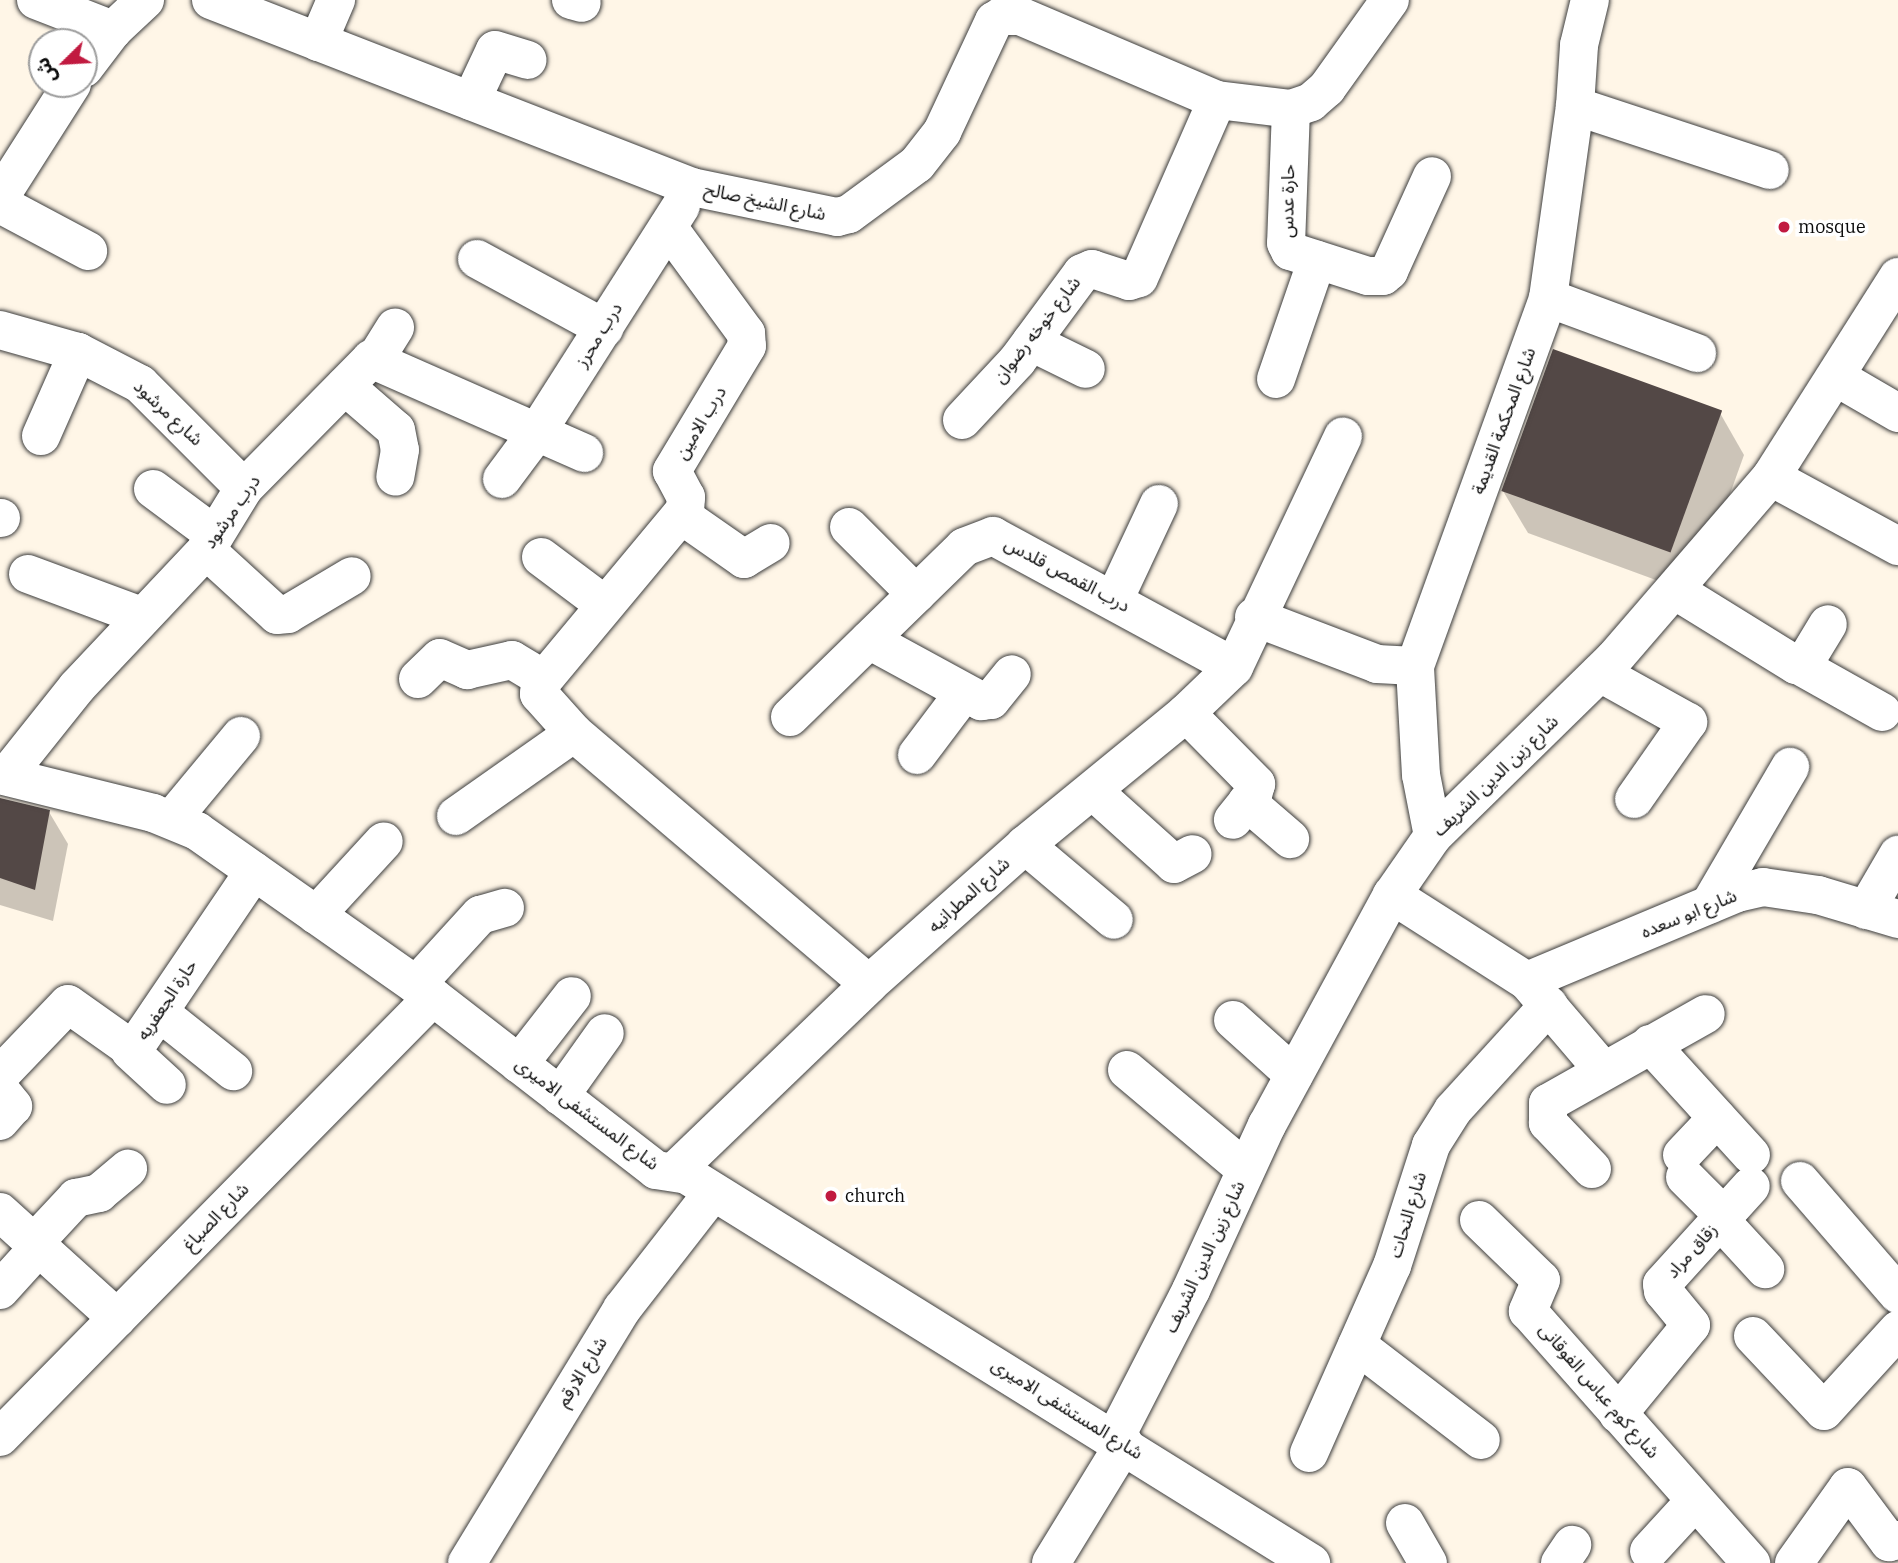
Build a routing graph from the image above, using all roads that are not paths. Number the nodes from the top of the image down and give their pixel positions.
1 (36, 0) edge
2 (145, 0) edge
3 (211, 0) edge
4 (336, 0) edge
5 (1390, 0) edge
6 (1590, 0) edge
7 (1024, 8) edge
8 (113, 30) junction
9 (318, 42) junction
10 (98, 50) edge
11 (527, 60) dead end
12 (63, 98) edge
13 (1217, 100) junction
14 (471, 101) junction
15 (1575, 106) junction
16 (1291, 108) junction
17 (1770, 170) dead end
18 (1432, 176) dead end
19 (692, 187) junction
20 (0, 197) edge
21 (0, 204) edge
22 (668, 227) junction
23 (88, 251) dead end
24 (477, 259) dead end
25 (1318, 260) junction
26 (1898, 277) edge
27 (1548, 298) junction
28 (604, 328) junction
29 (0, 330) edge
30 (1031, 342) junction
31 (78, 352) junction
32 (1698, 353) dead end
33 (1086, 369) dead end
34 (1836, 377) junction
35 (1276, 380) dead end
36 (345, 386) junction
37 (1898, 413) edge
38 (962, 421) dead end
39 (537, 432) junction
40 (41, 436) dead end
41 (1343, 436) dead end
42 (584, 453) dead end
43 (395, 477) dead end
44 (1771, 477) junction
45 (502, 479) dead end
46 (244, 488) junction
47 (153, 489) dead end
48 (1158, 504) dead end
49 (681, 515) junction
50 (849, 527) dead end
51 (211, 543) junction
52 (771, 543) dead end
53 (1898, 546) edge
54 (541, 557) dead end
55 (27, 574) dead end
56 (352, 576) dead end
57 (1676, 591) junction
58 (916, 594) junction
59 (1114, 600) junction
60 (605, 605) junction
61 (141, 616) junction
62 (1254, 617) junction
63 (1828, 624) dead end
64 (869, 640) junction
65 (1415, 666) junction
66 (1800, 666) junction
67 (1234, 667) junction
68 (1600, 673) junction
69 (1012, 674) dead end
70 (418, 679) dead end
71 (544, 679) junction
72 (963, 694) junction
73 (1882, 712) dead end
74 (1186, 713) junction
75 (790, 717) dead end
76 (573, 733) junction
77 (242, 736) dead end
78 (917, 755) dead end
79 (1790, 767) dead end
80 (3, 776) edge
81 (1093, 791) junction
82 (1634, 799) dead end
83 (456, 816) dead end
84 (172, 819) junction
85 (1433, 836) junction
86 (1290, 839) dead end
87 (384, 841) dead end
88 (1025, 845) junction
89 (1193, 854) dead end
90 (1898, 855) edge
91 (254, 871) junction
92 (1392, 895) junction
93 (1710, 904) junction
94 (505, 908) dead end
95 (1882, 914) edge
96 (316, 915) junction
97 (1114, 920) dead end
98 (869, 984) junction
99 (424, 991) junction
100 (1538, 993) junction
101 (572, 996) dead end
102 (159, 1012) junction
103 (1706, 1014) dead end
104 (1233, 1020) dead end
105 (605, 1033) dead end
106 (1650, 1044) junction
107 (130, 1051) junction
108 (519, 1064) junction
109 (1126, 1070) dead end
110 (233, 1071) dead end
111 (1604, 1071) junction
112 (0, 1075) edge
113 (1294, 1075) junction
114 (167, 1085) dead end
115 (0, 1090) edge
116 (561, 1096) junction
117 (1717, 1118) junction
118 (0, 1121) edge
119 (128, 1169) dead end
120 (1591, 1169) dead end
121 (1246, 1170) junction
122 (675, 1171) junction
123 (1800, 1181) dead end
124 (713, 1192) junction
125 (0, 1212) edge
126 (1722, 1218) junction
127 (1479, 1220) dead end
128 (36, 1245) junction
129 (1765, 1269) dead end
130 (0, 1290) edge
131 (1898, 1294) edge
132 (117, 1318) junction
133 (1898, 1330) edge
134 (1753, 1336) dead end
135 (1357, 1345) junction
136 (1618, 1414) junction
137 (0, 1437) edge
138 (1481, 1440) dead end
139 (1120, 1441) junction
140 (1309, 1453) dead end
141 (1695, 1501) junction
142 (1405, 1523) dead end
143 (1898, 1540) edge
144 (1649, 1551) dead end
145 (1291, 1557) edge
146 (467, 1563) edge
147 (1051, 1563) edge
148 (1428, 1563) edge
149 (1751, 1563) edge
150 (1794, 1563) edge

1 - 8 street
2 - 8 street
3 - 9 street, شارع الشيخ صالح
4 - 9 street
5 - 16 street
6 - 15 street, شارع المحكمة القديمة
7 - 13 street, شارع الشيخ صالح
7 - 19 street, شارع الشيخ صالح
8 - 10 street
9 - 14 street, شارع الشيخ صالح
11 - 14 street
12 - 20 street
13 - 16 street, شارع الشيخ صالح
13 - 30 street, شارع خوخه رضوان
14 - 19 street, شارع الشيخ صالح
15 - 17 street
15 - 27 street, شارع المحكمة القديمة
16 - 25 street, حارة عدس
18 - 25 street, حارة عدس
19 - 22 street, درب محرز
21 - 23 street
22 - 28 street, درب محرز
22 - 49 street, درب الامين
24 - 28 street
25 - 35 street
26 - 34 street, شارع زين الدين الشريف
27 - 32 street
27 - 65 street, شارع المحكمة القديمة
28 - 39 street, درب محرز
29 - 31 street, شارع مرشود
30 - 33 street
30 - 38 street, شارع خوخه رضوان
31 - 40 street
31 - 46 street, شارع مرشود
34 - 37 street
34 - 44 street, شارع زين الدين الشريف
36 - 39 street, درب مرشود
36 - 43 street
36 - 46 street, درب مرشود
39 - 42 street, درب مرشود
39 - 45 street, درب محرز
41 - 62 street, شارع المطرانيه
44 - 53 street
44 - 57 street, شارع زين الدين الشريف
46 - 51 street, درب مرشود
47 - 51 street
48 - 59 street
49 - 52 street
49 - 60 street
50 - 58 street
51 - 56 street
51 - 61 street, درب مرشود
54 - 60 street
55 - 61 street
57 - 66 street
57 - 68 street, شارع زين الدين الشريف
58 - 59 street, درب القمص قلدس
58 - 64 street, درب القمص قلدس
59 - 67 street, درب القمص قلدس
60 - 71 street
61 - 80 street, درب مرشود
62 - 65 street
62 - 67 street, شارع المطرانيه
63 - 66 street
64 - 72 street
64 - 75 street, درب القمص قلدس
65 - 85 street, شارع المحكمة القديمة
66 - 73 street
67 - 74 street, شارع المطرانيه
68 - 82 street
68 - 85 street, شارع زين الدين الشريف
69 - 72 street
70 - 71 street
71 - 76 street
72 - 78 street
74 - 81 street, شارع المطرانيه
74 - 86 street
76 - 83 street
76 - 98 street
77 - 84 street
79 - 93 street
80 - 84 street, شارع المستشفى الاميرى
81 - 88 street, شارع المطرانيه
81 - 89 street
84 - 91 street, شارع المستشفى الاميرى
85 - 92 street, شارع زين الدين الشريف
87 - 96 street
88 - 97 street
88 - 98 street, شارع المطرانيه
90 - 95 street
91 - 96 street, شارع المستشفى الاميرى
91 - 102 street, حارة الجعفريه
92 - 100 street
92 - 113 street, شارع زين الدين الشريف
93 - 95 street, شارع ابو سعده
93 - 100 street, شارع ابو سعده
94 - 99 street, شارع الصباغ
96 - 99 street, شارع المستشفى الاميرى
98 - 122 street, شارع المطرانيه
99 - 108 street, شارع المستشفى الاميرى
99 - 132 street, شارع الصباغ
100 - 111 street
100 - 135 street, شارع النحات
101 - 108 street
102 - 107 street, حارة الجعفريه
102 - 110 street
103 - 106 street
104 - 113 street
105 - 116 street
106 - 111 street
106 - 117 street
107 - 112 street, حارة الجعفريه
107 - 114 street
108 - 116 street, شارع المستشفى الاميرى
109 - 121 street
111 - 120 street
113 - 121 street, شارع زين الدين الشريف
115 - 118 street
116 - 122 street, شارع المستشفى الاميرى
117 - 126 street, زقاق مراد
117 - 126 street
119 - 128 street
121 - 139 street, شارع زين الدين الشريف
122 - 124 street, شارع المستشفى الاميرى
123 - 131 street
124 - 139 street, شارع المستشفى الاميرى
124 - 146 street, شارع الارقم
125 - 128 street
126 - 129 street
126 - 136 street, زقاق مراد
127 - 136 street, شارع كوم عباس الفوقانى
128 - 130 street
128 - 132 street
132 - 137 street, شارع الصباغ
133 - 134 street
135 - 138 street
135 - 140 street, شارع النحات
136 - 141 street, شارع كوم عباس الفوقانى
139 - 145 street, شارع المستشفى الاميرى
139 - 147 street, شارع زين الدين الشريف
141 - 144 street
141 - 149 street, شارع كوم عباس الفوقانى
142 - 148 street
143 - 150 street

